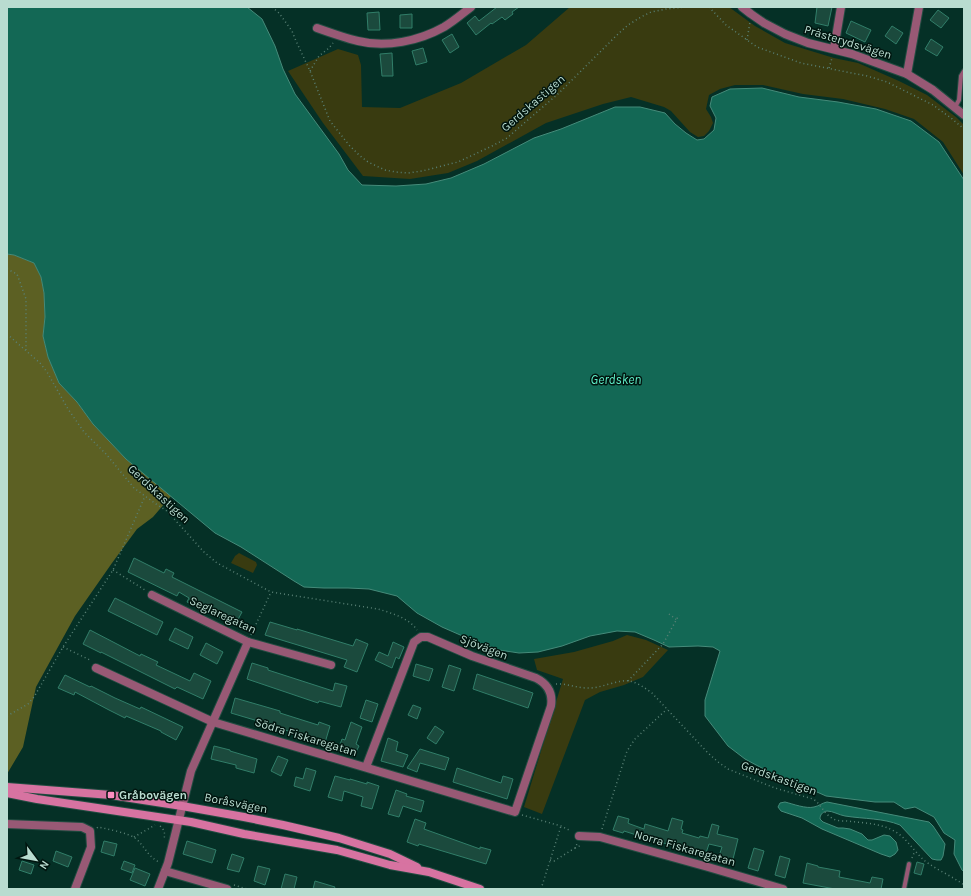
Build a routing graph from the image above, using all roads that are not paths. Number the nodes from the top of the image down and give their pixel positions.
1 (742, 7) edge
2 (841, 7) edge
3 (919, 7) edge
4 (467, 9) edge
5 (751, 11) edge
6 (318, 28) dead end
7 (834, 49) junction
8 (964, 70) edge
9 (907, 74) junction
10 (955, 107) junction
11 (964, 115) edge
12 (152, 595) road end
13 (248, 642) junction
14 (331, 665) dead end
15 (96, 668) road end
16 (213, 722) junction
17 (366, 767) junction
18 (7, 787) edge
19 (7, 793) edge
20 (182, 806) junction
21 (515, 812) joint
22 (178, 821) junction
23 (7, 824) edge
24 (579, 836) road end
25 (909, 864) dead end
26 (165, 871) junction
27 (429, 872) junction
28 (75, 889) edge
29 (158, 889) edge
30 (227, 889) edge
31 (480, 889) edge
32 (783, 889) edge
33 (904, 889) edge

1 - 5 street, Prästerydsvägen
2 - 7 street
3 - 9 street
4 - 6 street
5 - 7 street, Prästerydsvägen
7 - 9 street, Prästerydsvägen
8 - 10 lane
9 - 10 street, Prästerydsvägen
10 - 11 street, Prästerydsvägen
12 - 13 street, Seglaregatan
13 - 14 street, Seglaregatan
13 - 16 street
15 - 16 street, Södra Fiskaregatan
16 - 17 street, Södra Fiskaregatan
16 - 20 street
17 - 21 street, Södra Fiskaregatan
17 - 21 street, Sjövägen
18 - 20 main road, Boråsvägen
19 - 22 main road, Boråsvägen
20 - 22 street
20 - 27 main road, Boråsvägen
22 - 26 street
22 - 27 main road, Boråsvägen
23 - 28 street
24 - 32 street, Norra Fiskaregatan
25 - 33 lane
26 - 29 street
26 - 30 street
27 - 31 main road, Boråsvägen

